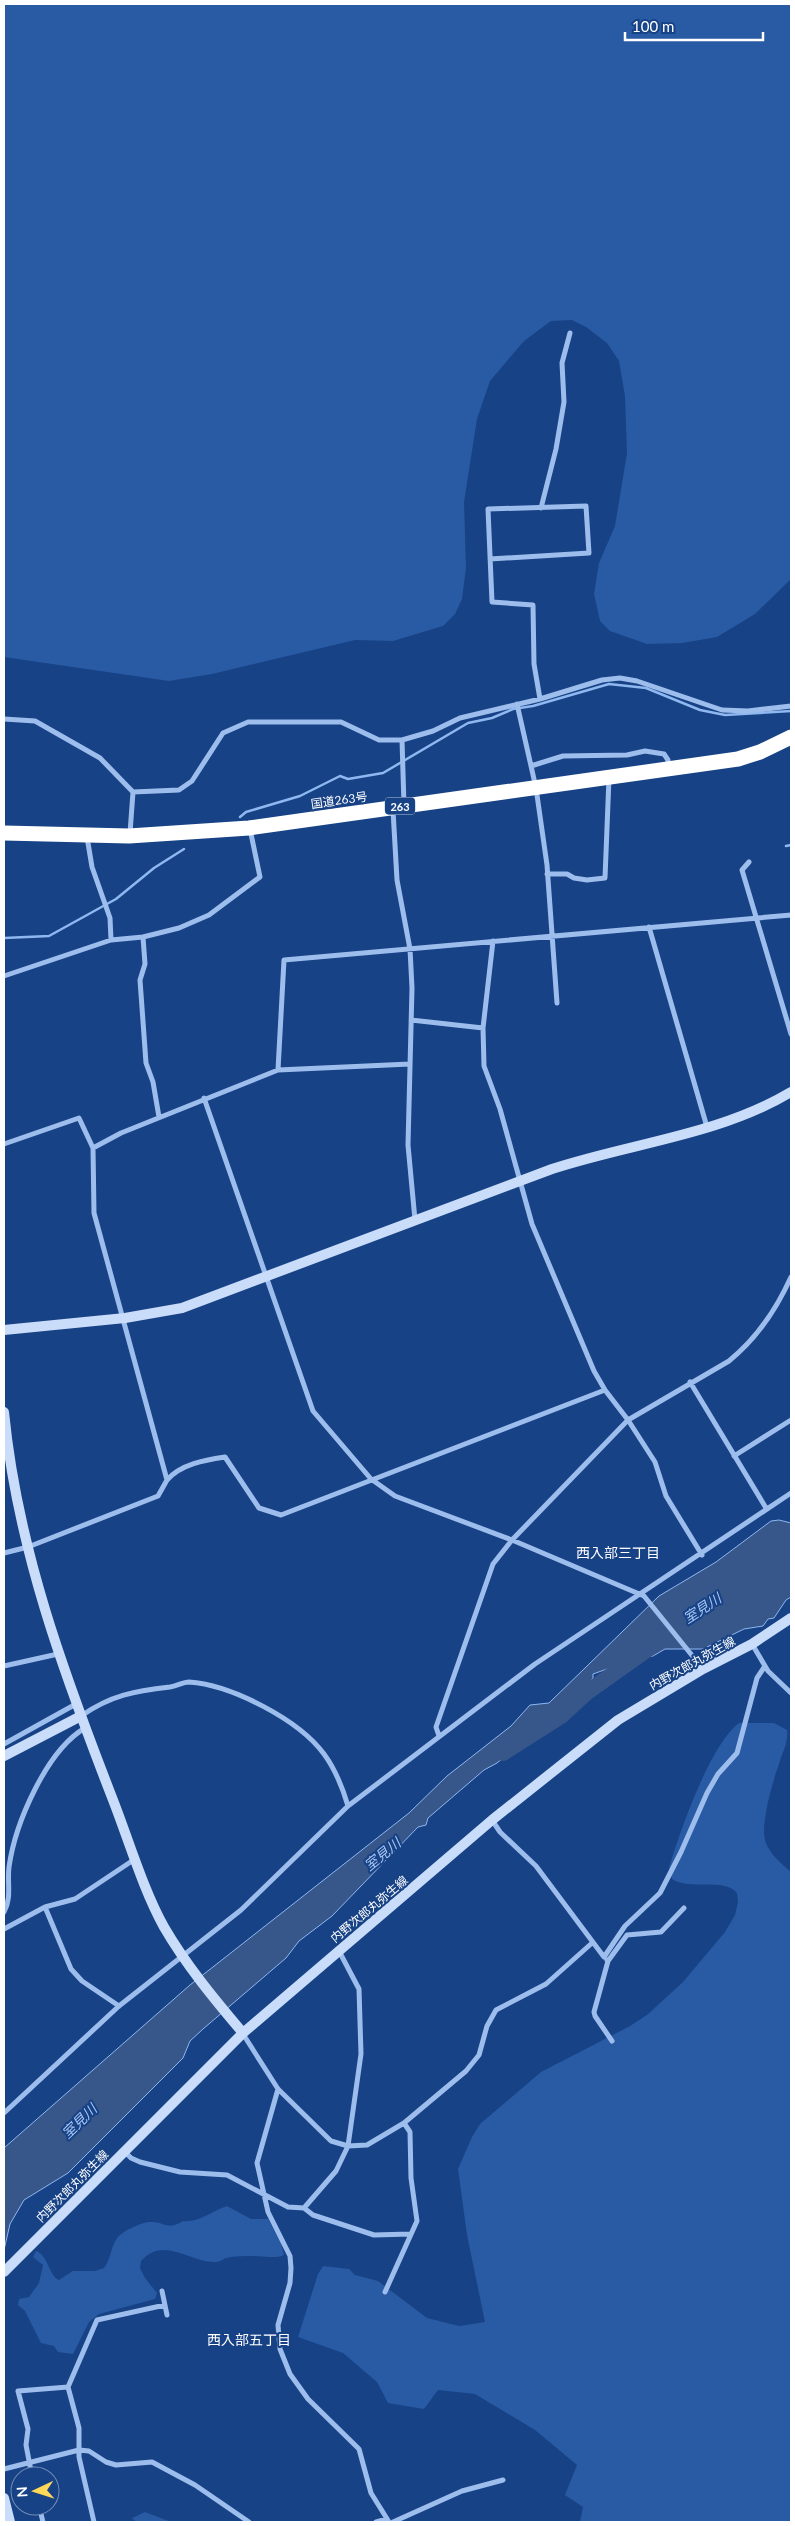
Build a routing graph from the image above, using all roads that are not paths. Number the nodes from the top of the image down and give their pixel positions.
1 (570, 333) dead end
2 (541, 508) junction
3 (490, 559) junction
4 (540, 699) junction
5 (517, 704) junction
6 (791, 706) edge
7 (4, 719) edge
8 (791, 737) edge
9 (402, 740) junction
10 (531, 766) junction
11 (668, 769) junction
12 (609, 778) junction
13 (536, 788) junction
14 (133, 792) junction
15 (398, 806) junction
16 (250, 828) junction
17 (4, 833) edge
18 (129, 836) junction
19 (87, 837) junction
20 (749, 862) dead end
21 (546, 874) junction
22 (791, 915) edge
23 (756, 918) junction
24 (649, 927) junction
25 (552, 936) junction
26 (143, 937) junction
27 (111, 940) junction
28 (493, 941) junction
29 (410, 949) junction
30 (4, 976) edge
31 (557, 1003) dead end
32 (411, 1020) junction
33 (483, 1028) junction
34 (791, 1034) edge
35 (410, 1064) junction
36 (278, 1070) junction
37 (791, 1092) edge
38 (204, 1098) junction
39 (159, 1117) junction
40 (707, 1128) junction
41 (4, 1144) edge
42 (93, 1148) junction
43 (519, 1181) junction
44 (415, 1221) junction
45 (791, 1277) edge
46 (266, 1278) junction
47 (125, 1318) junction
48 (4, 1330) edge
49 (690, 1382) junction
50 (605, 1390) junction
51 (4, 1412) edge
52 (628, 1420) junction
53 (791, 1420) edge
54 (734, 1456) junction
55 (372, 1479) junction
56 (167, 1480) junction
57 (791, 1493) edge
58 (766, 1508) junction
59 (512, 1540) junction
60 (28, 1547) junction
61 (4, 1552) edge
62 (702, 1555) junction
63 (638, 1594) junction
64 (791, 1618) edge
65 (752, 1644) junction
66 (58, 1654) junction
67 (4, 1666) edge
68 (700, 1666) junction
69 (765, 1666) junction
70 (791, 1693) edge
71 (76, 1704) junction
72 (81, 1716) junction
73 (85, 1728) junction
74 (439, 1736) junction
75 (4, 1744) edge
76 (4, 1756) edge
77 (348, 1806) junction
78 (492, 1820) junction
79 (136, 1858) junction
80 (44, 1907) junction
81 (684, 1908) dead end
82 (4, 1912) edge
83 (4, 1929) edge
84 (592, 1943) junction
85 (339, 1950) junction
86 (606, 1959) junction
87 (185, 1960) junction
88 (118, 2006) junction
89 (243, 2033) junction
90 (612, 2041) dead end
91 (278, 2090) junction
92 (4, 2113) edge
93 (404, 2123) junction
94 (348, 2146) junction
95 (124, 2151) junction
96 (262, 2193) junction
97 (304, 2208) junction
98 (410, 2234) junction
99 (4, 2272) edge
100 (162, 2291) dead end
101 (385, 2292) dead end
102 (165, 2305) junction
103 (167, 2315) dead end
104 (68, 2387) junction
105 (79, 2450) junction
106 (28, 2463) junction
107 (29, 2466) edge
108 (4, 2470) edge
109 (503, 2480) dead end
110 (4, 2498) edge
111 (390, 2521) edge
112 (10, 2522) edge
113 (94, 2522) edge
114 (249, 2522) edge
115 (376, 2522) edge

1 - 2 street
2 - 3 street
2 - 3 street
3 - 4 street
4 - 5 street
4 - 6 street
5 - 9 street
5 - 10 street
7 - 14 street
8 - 11 highway, 国道263号 / 263
9 - 14 street
9 - 15 street
10 - 11 street
10 - 13 street
11 - 12 highway, 国道263号 / 263
12 - 13 highway, 国道263号 / 263
12 - 21 street
13 - 15 highway, 国道263号 / 263
13 - 21 street
14 - 18 street
15 - 16 highway, 国道263号 / 263
15 - 29 street
16 - 18 highway, 国道263号 / 263
16 - 26 street
17 - 19 highway, 国道263号 / 263
18 - 19 highway, 国道263号 / 263
19 - 27 street
20 - 23 street
21 - 25 street
22 - 23 street
23 - 24 street
23 - 34 street
24 - 25 street
24 - 40 street
25 - 28 street
25 - 31 street
26 - 27 street
26 - 39 street
27 - 30 street
28 - 29 street
28 - 33 street
29 - 32 street
29 - 36 street
32 - 33 street
32 - 35 street
33 - 43 street
35 - 36 street
35 - 44 street
36 - 38 street
37 - 40 street
38 - 39 street
38 - 46 street
39 - 42 street
40 - 43 street
41 - 42 street
42 - 47 street
43 - 44 street
43 - 50 street
44 - 46 street
45 - 49 street
46 - 47 street
46 - 55 street
47 - 48 street
47 - 56 street
49 - 52 street
49 - 54 street
50 - 52 street
50 - 55 street
51 - 60 street
52 - 59 street
52 - 62 street
53 - 54 street
54 - 58 street
55 - 56 street
55 - 59 street
56 - 60 street
57 - 58 street
58 - 62 street
59 - 63 street
59 - 74 street
60 - 61 street
60 - 66 street
62 - 63 street
63 - 68 street
63 - 74 street
64 - 65 street, 内野次郎丸弥生線
65 - 68 street, 内野次郎丸弥生線
65 - 69 street
66 - 67 street
66 - 71 street
68 - 78 street, 内野次郎丸弥生線
69 - 70 street
69 - 86 street
71 - 72 street
71 - 75 street
72 - 73 street
72 - 76 street
72 - 77 street
73 - 79 street
73 - 82 street
74 - 77 street
77 - 87 street
78 - 84 street
78 - 85 street, 内野次郎丸弥生線
79 - 80 street
79 - 87 street
80 - 83 street
80 - 88 street
81 - 86 street
84 - 86 street
84 - 93 street
85 - 89 street, 内野次郎丸弥生線
85 - 94 street
86 - 90 street
87 - 88 street
87 - 89 street
88 - 92 street
89 - 91 street
89 - 95 street, 内野次郎丸弥生線
91 - 94 street
91 - 96 street
93 - 94 street
93 - 98 street
94 - 97 street
95 - 96 street
95 - 99 street, 内野次郎丸弥生線
96 - 97 street
96 - 111 street
97 - 98 street
98 - 101 street
100 - 102 street
102 - 103 street
102 - 104 street
104 - 105 street
104 - 106 street
105 - 106 street
105 - 113 street
105 - 114 street
106 - 107 street
106 - 108 street
109 - 111 street
110 - 112 street
111 - 115 street

